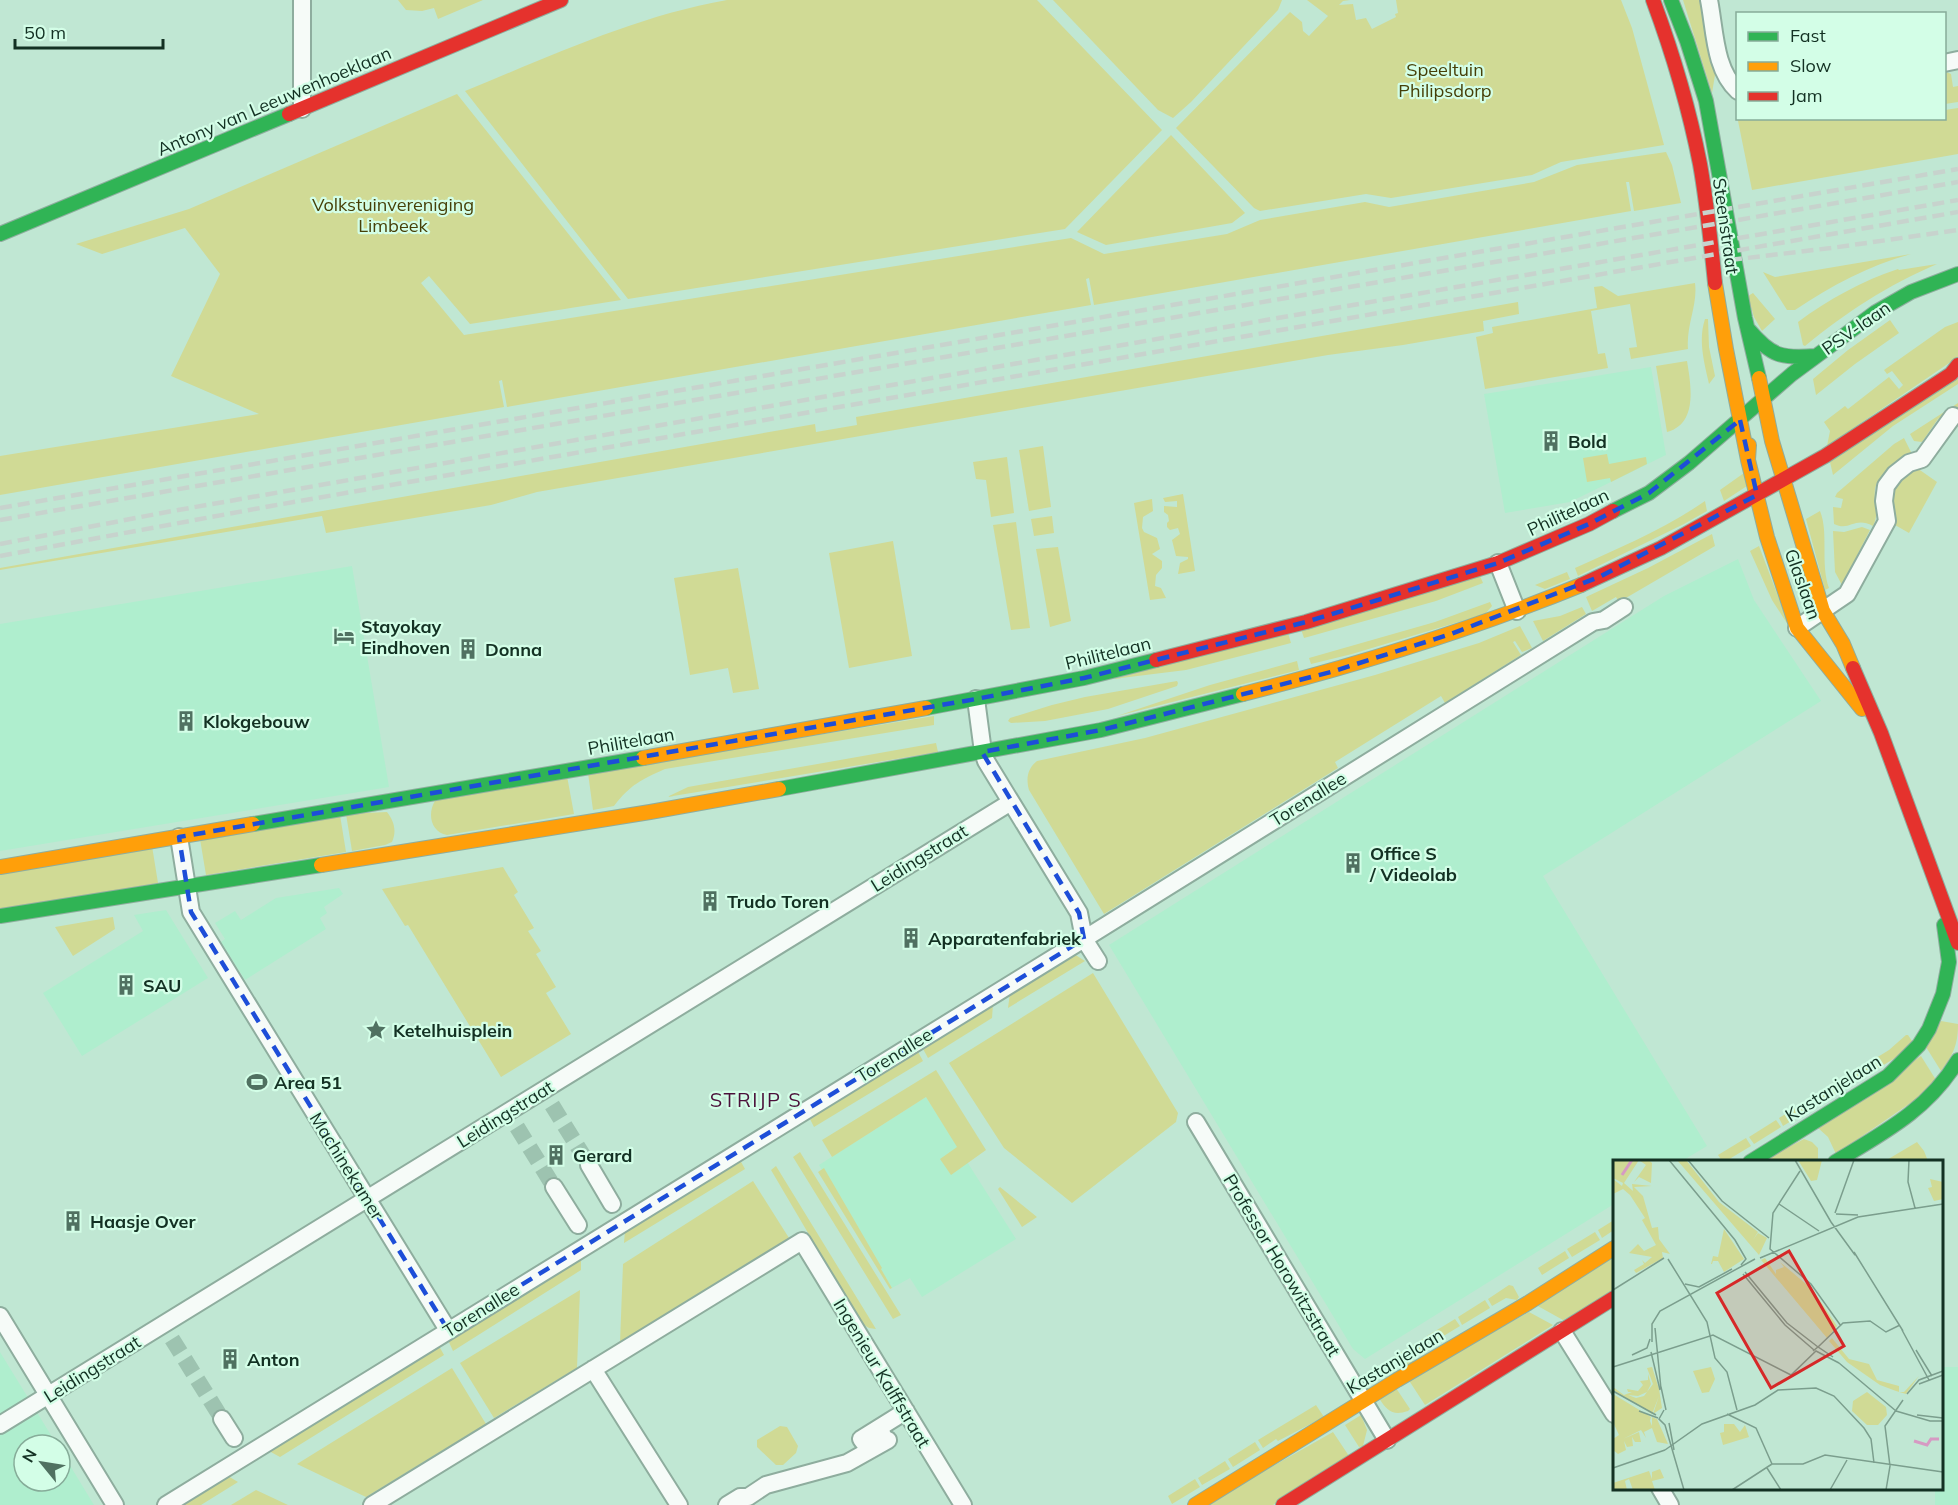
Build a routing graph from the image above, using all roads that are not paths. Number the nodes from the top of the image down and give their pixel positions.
1 (302, 0) edge
2 (561, 0) edge
3 (1653, 0) edge
4 (1671, 0) edge
5 (1709, 0) edge
6 (1733, 87) edge
7 (302, 109) junction
8 (0, 234) edge
9 (1958, 274) edge
10 (1748, 329) junction
11 (1815, 356) junction
12 (1956, 369) edge
13 (1764, 398) junction
14 (1953, 416) dead end
15 (1746, 421) junction
16 (1772, 441) junction
17 (1748, 460) junction
18 (1783, 480) junction
19 (1756, 495) junction
20 (1498, 563) junction
21 (1624, 607) dead end
22 (1517, 611) junction
23 (1823, 611) junction
24 (1797, 628) junction
25 (976, 699) junction
26 (1881, 732) junction
27 (983, 752) junction
28 (1011, 802) junction
29 (179, 837) junction
30 (0, 867) edge
31 (187, 888) junction
32 (1942, 902) junction
33 (0, 916) edge
34 (1084, 939) junction
35 (1958, 943) edge
36 (1098, 961) dead end
37 (1943, 994) junction
38 (1958, 995) edge
39 (1958, 1060) edge
40 (543, 1090) junction
41 (552, 1105) tunnel mouth
42 (507, 1112) junction
43 (1196, 1122) dead end
44 (517, 1127) tunnel mouth
45 (1752, 1160) edge
46 (1837, 1160) edge
47 (589, 1165) tunnel mouth
48 (554, 1186) tunnel mouth
49 (367, 1199) junction
50 (612, 1204) dead end
51 (578, 1225) dead end
52 (1613, 1249) edge
53 (1613, 1299) edge
54 (0, 1316) edge
55 (163, 1325) junction
56 (448, 1330) junction
57 (1562, 1331) junction
58 (172, 1340) tunnel mouth
59 (592, 1370) junction
60 (48, 1396) junction
61 (1364, 1401) junction
62 (906, 1411) junction
63 (1613, 1412) edge
64 (222, 1419) tunnel mouth
65 (0, 1425) edge
66 (234, 1438) dead end
67 (888, 1440) dead end
68 (1387, 1440) junction
69 (860, 1455) junction
70 (1661, 1490) edge
71 (745, 1501) edge
72 (115, 1505) edge
73 (166, 1505) edge
74 (372, 1505) edge
75 (679, 1505) edge
76 (728, 1505) edge
77 (963, 1505) edge
78 (1195, 1505) edge
79 (1283, 1505) edge
80 (1670, 1505) edge

1 - 7 street
2 - 7 street, Antony van Leeuwenhoeklaan
3 - 15 street, Steenstraat
4 - 10 street, Steenstraat
5 - 6 street
7 - 8 street, Antony van Leeuwenhoeklaan
9 - 11 street, PSV-laan
10 - 11 street
10 - 13 street, Steenstraat
11 - 13 street, PSV-laan
12 - 18 street
13 - 15 street, Philitelaan
13 - 16 street, Glaslaan
14 - 23 street
15 - 16 street
15 - 17 street, Steenstraat
15 - 20 street, Philitelaan
16 - 18 street, Glaslaan
17 - 18 street
17 - 19 street, Glaslaan
18 - 19 street
18 - 23 street, Glaslaan
19 - 22 street
19 - 24 street, Glaslaan
20 - 22 street
20 - 25 street, Philitelaan
21 - 34 street, Torenallee
22 - 27 street
23 - 24 street
23 - 26 street, Glaslaan
24 - 26 street, Glaslaan
25 - 27 street
25 - 29 street, Philitelaan
26 - 32 street, Glaslaan
27 - 28 street
27 - 31 street
28 - 34 street
28 - 40 street, Leidingstraat
29 - 30 street
29 - 31 street, Machinekamer
31 - 33 street
31 - 49 street, Machinekamer
32 - 35 street
32 - 37 street, Kastanjelaan
34 - 36 street
34 - 56 street, Torenallee
37 - 38 street
37 - 45 street, Kastanjelaan
39 - 46 street
40 - 41 street
40 - 42 street, Leidingstraat
42 - 44 street
42 - 49 street, Leidingstraat
43 - 61 street, Professor Horowitzstraat
47 - 50 street
48 - 51 street
49 - 55 street, Leidingstraat
49 - 56 street, Machinekamer
52 - 61 street, Kastanjelaan
53 - 57 street
54 - 60 street
55 - 58 street
55 - 60 street, Leidingstraat
56 - 73 street, Torenallee
57 - 63 street
57 - 68 street
59 - 62 street, Ingenieur Kalffstraat
59 - 74 street
59 - 75 street
60 - 65 street, Leidingstraat
60 - 72 street
61 - 68 street, Professor Horowitzstraat
61 - 78 street, Kastanjelaan
62 - 69 street
62 - 77 street, Ingenieur Kalffstraat
64 - 66 street
67 - 69 street
68 - 79 street
69 - 71 street
70 - 80 street
71 - 76 street

